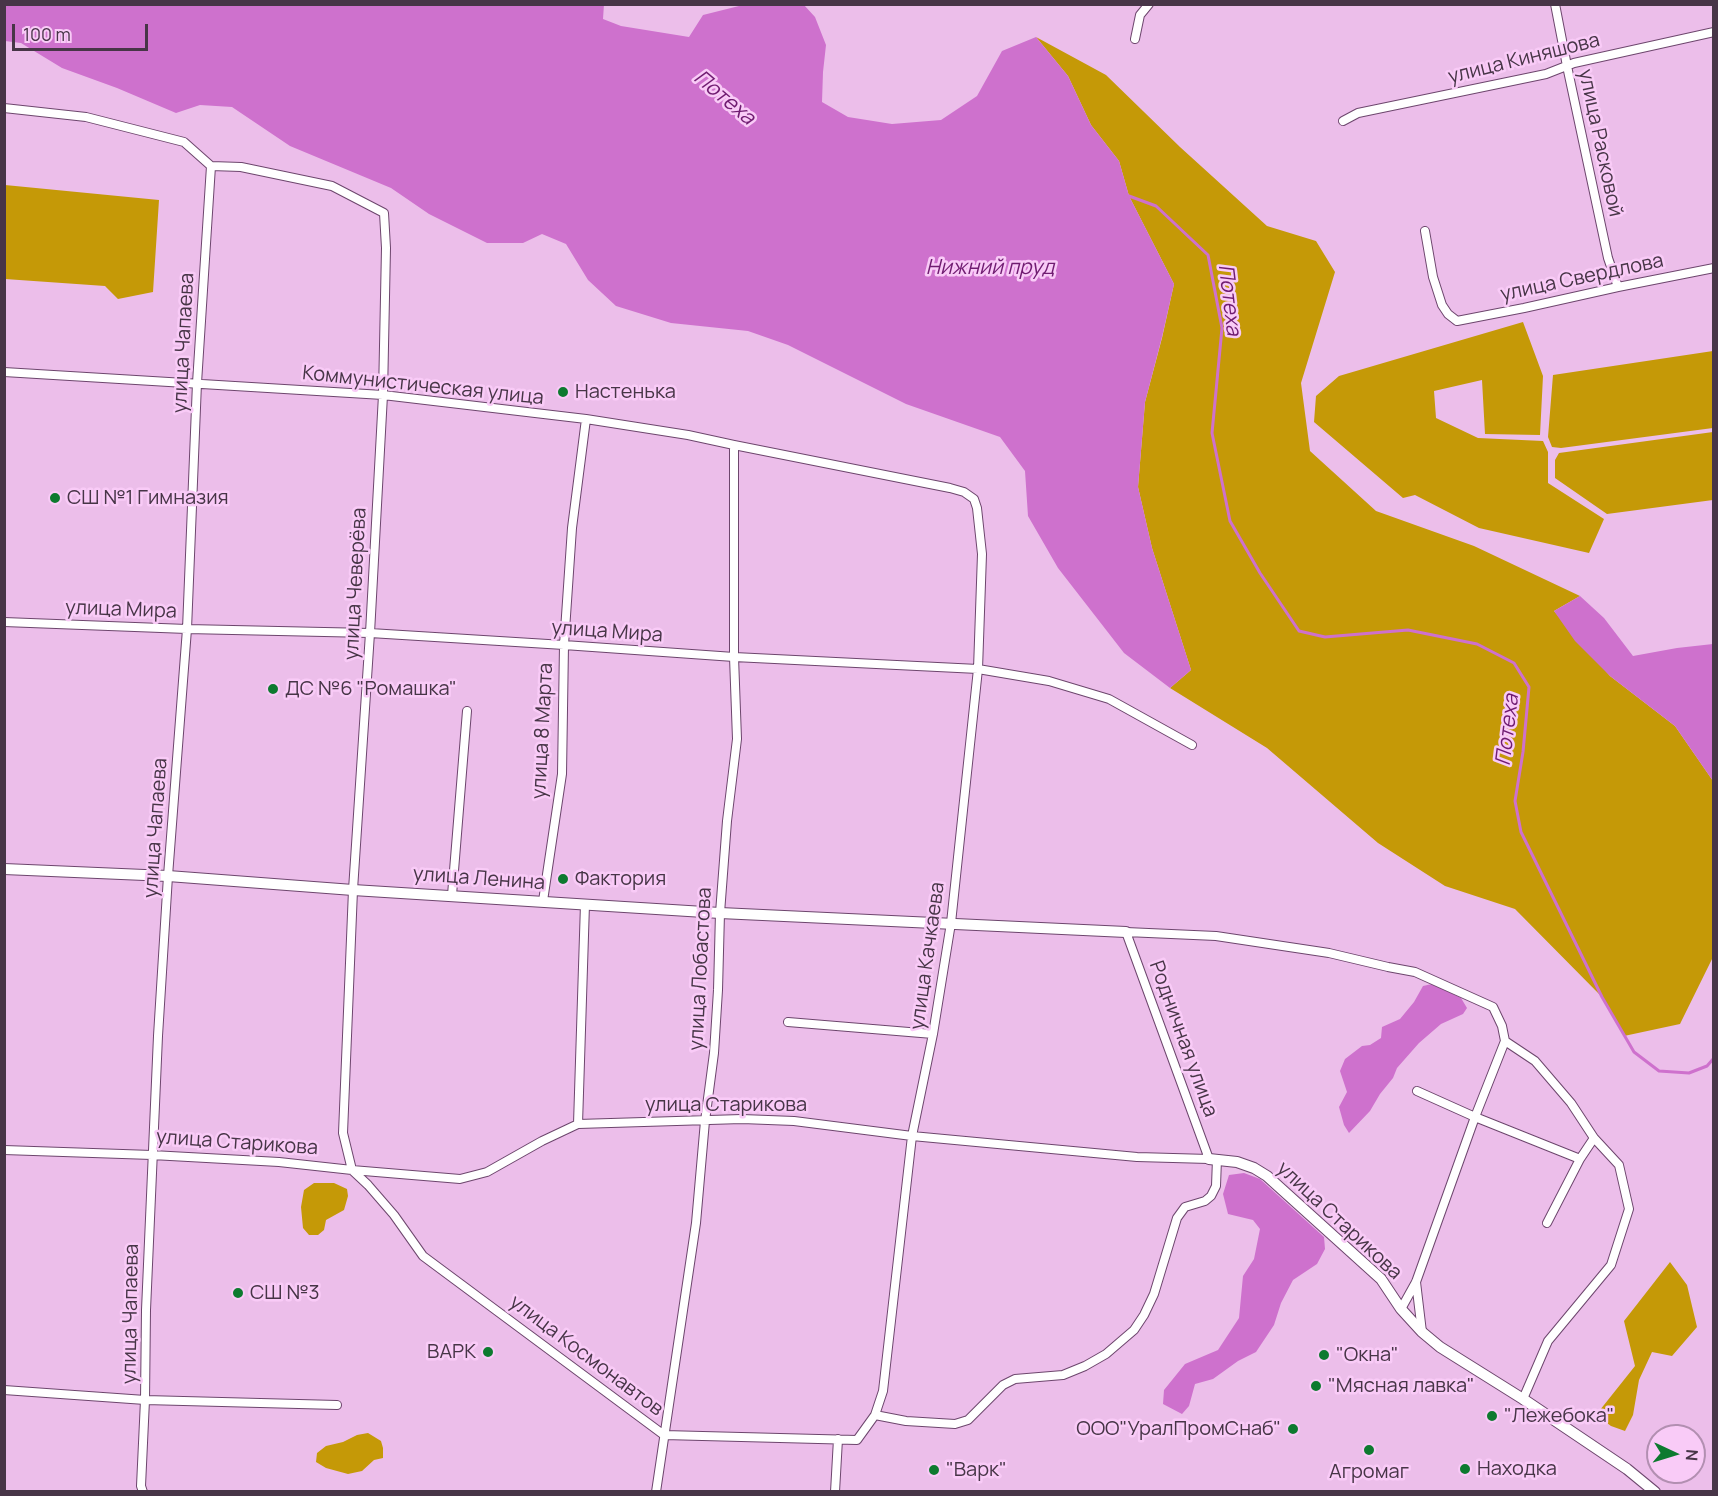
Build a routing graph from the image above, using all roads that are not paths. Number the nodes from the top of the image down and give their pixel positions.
1 (1149, 4) edge
2 (1556, 4) edge
3 (1713, 32) edge
4 (1135, 39) dead end
5 (1567, 66) junction
6 (4, 108) edge
7 (1342, 121) dead end
8 (212, 166) junction
9 (1425, 231) dead end
10 (1713, 268) edge
11 (1618, 287) junction
12 (4, 372) edge
13 (197, 383) junction
14 (383, 395) junction
15 (586, 419) junction
16 (734, 445) junction
17 (974, 499) joint
18 (4, 622) edge
19 (187, 629) junction
20 (370, 633) junction
21 (564, 645) junction
22 (734, 657) junction
23 (978, 669) junction
24 (467, 711) dead end
25 (1192, 745) dead end
26 (4, 868) edge
27 (168, 876) junction
28 (353, 890) junction
29 (452, 895) junction
30 (543, 902) junction
31 (585, 904) junction
32 (720, 913) junction
33 (951, 923) junction
34 (1126, 932) junction
35 (788, 1022) dead end
36 (933, 1034) junction
37 (1505, 1041) junction
38 (1417, 1091) dead end
39 (1475, 1117) junction
40 (705, 1121) junction
41 (578, 1124) junction
42 (912, 1136) junction
43 (1594, 1138) junction
44 (4, 1150) edge
45 (152, 1155) junction
46 (1213, 1159) junction
47 (1580, 1159) junction
48 (352, 1170) junction
49 (1547, 1223) dead end
50 (1416, 1282) junction
51 (1401, 1308) junction
52 (1422, 1332) junction
53 (4, 1390) edge
54 (1523, 1399) junction
55 (145, 1400) junction
56 (337, 1405) dead end
57 (876, 1415) junction
58 (664, 1435) junction
59 (838, 1440) junction
60 (857, 1440) joint
61 (143, 1491) edge
62 (656, 1491) edge
63 (835, 1491) edge
64 (1655, 1491) edge

1 - 4 street
2 - 5 street, улица Расковой
3 - 5 street, улица Киняшова
5 - 7 street, улица Киняшова
5 - 11 street, улица Расковой
6 - 8 street
8 - 13 street, улица Чапаева
8 - 14 street, улица Чеверёва
9 - 11 street, улица Свердлова
10 - 11 street, улица Свердлова
12 - 13 street, Коммунистическая улица
13 - 14 street, Коммунистическая улица
13 - 19 street, улица Чапаева
14 - 15 street, Коммунистическая улица
14 - 20 street, улица Чеверёва
15 - 16 street, Коммунистическая улица
15 - 21 street, улица 8 Марта
16 - 17 street, Коммунистическая улица
16 - 22 street, улица Лобастова
17 - 23 street, улица Качкаева
18 - 19 street, улица Мира
19 - 20 street, улица Мира
19 - 27 street, улица Чапаева
20 - 21 street, улица Мира
20 - 28 street, улица Чеверёва
21 - 22 street, улица Мира
21 - 30 street, улица 8 Марта
22 - 23 street, улица Мира
22 - 32 street, улица Лобастова
23 - 25 street, улица Мира
23 - 33 street, улица Качкаева
24 - 29 street
26 - 27 street, улица Ленина
27 - 28 street, улица Ленина
27 - 45 street, улица Чапаева
28 - 29 street, улица Ленина
28 - 48 street, улица Чеверёва
29 - 30 street, улица Ленина
30 - 31 street, улица Ленина
31 - 32 street, улица Ленина
31 - 41 street
32 - 33 street, улица Ленина
32 - 40 street, улица Лобастова
33 - 34 street, улица Ленина
33 - 36 street, улица Качкаева
34 - 37 street
34 - 46 street, Родничная улица
35 - 36 street
36 - 42 street, улица Качкаева
37 - 39 street, улица Старикова
37 - 43 street
38 - 39 street
39 - 47 street
39 - 50 street, улица Старикова
40 - 41 street, улица Старикова
40 - 42 street, улица Старикова
40 - 58 street, улица Лобастова
41 - 48 street, улица Старикова
42 - 46 street, улица Старикова
42 - 57 street, улица Качкаева
43 - 47 street
43 - 54 street
44 - 45 street, улица Старикова
45 - 48 street, улица Старикова
45 - 55 street, улица Чапаева
46 - 51 street, улица Старикова
46 - 57 street
47 - 49 street
48 - 58 street, улица Космонавтов
50 - 51 street, улица Старикова
50 - 52 street
51 - 52 street, улица Старикова
52 - 54 street, улица Старикова
53 - 55 street
54 - 64 street, улица Старикова
55 - 56 street
55 - 61 street, улица Чапаева
57 - 60 street, улица Качкаева
58 - 59 street, улица Космонавтов
58 - 62 street, улица Лобастова
59 - 60 street, улица Космонавтов
59 - 63 street

